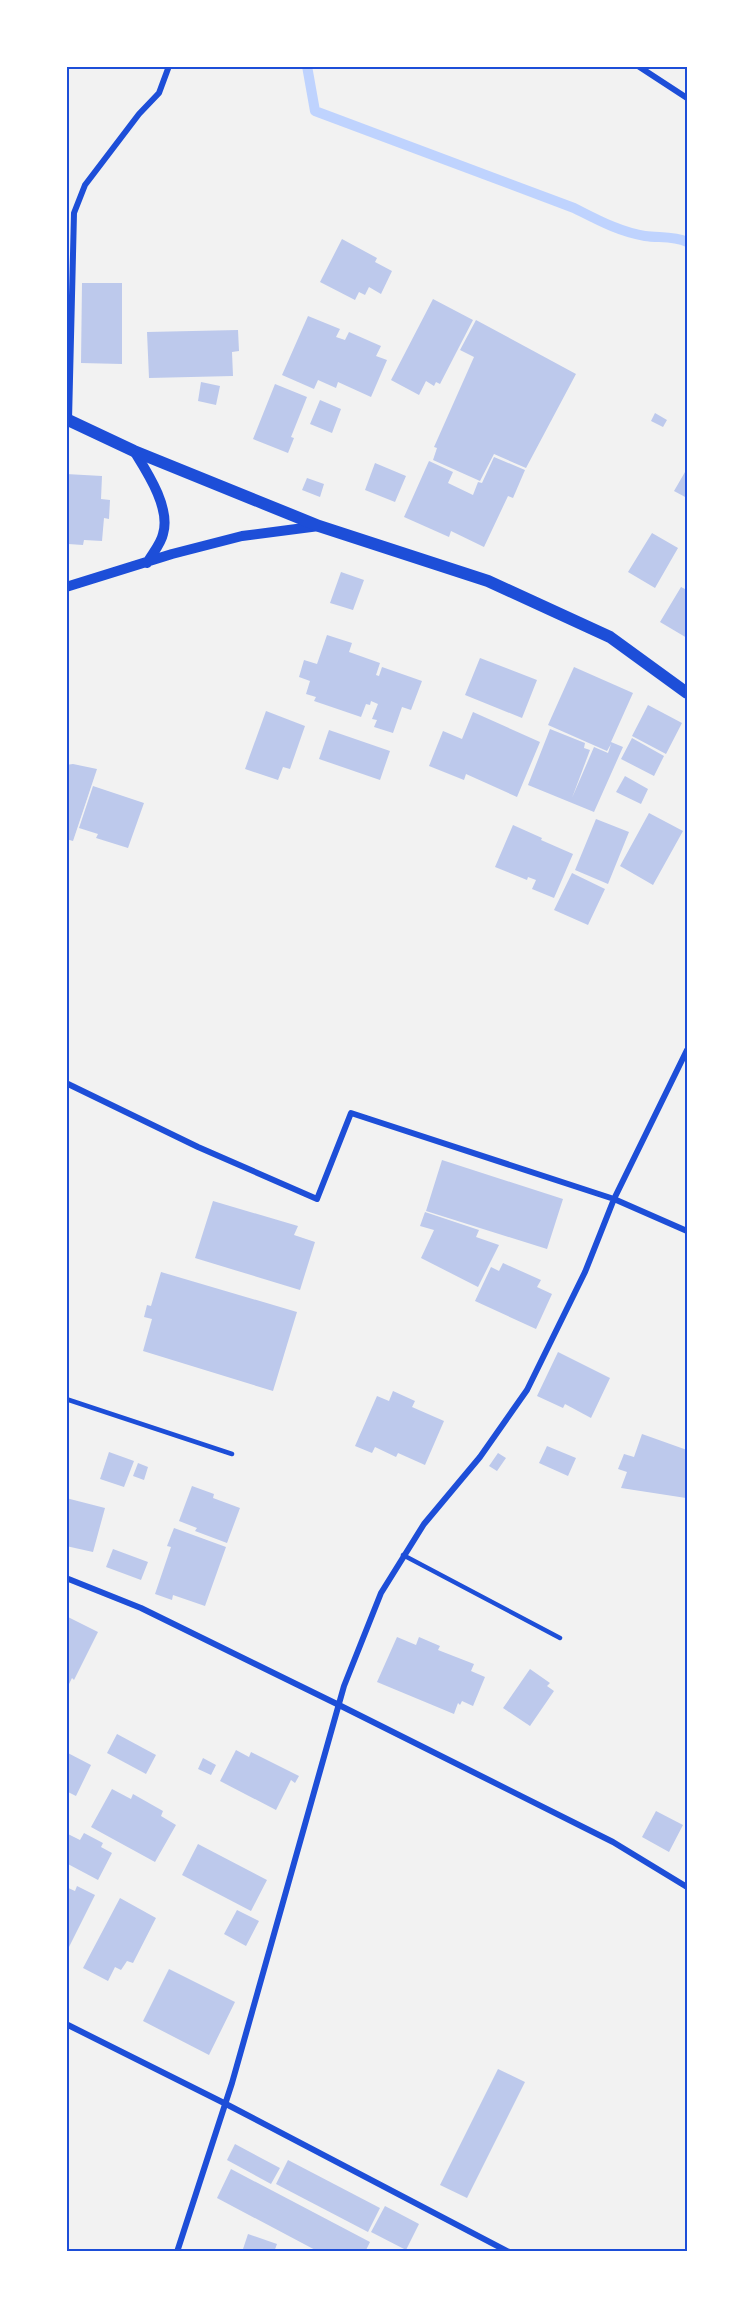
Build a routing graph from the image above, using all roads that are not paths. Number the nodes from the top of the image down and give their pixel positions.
1 (169, 66) edge
2 (638, 66) edge
3 (687, 98) edge
4 (68, 420) edge
5 (134, 451) junction
6 (320, 525) junction
7 (147, 563) junction
8 (66, 587) edge
9 (687, 693) edge
10 (687, 1050) edge
11 (66, 1083) edge
12 (614, 1199) junction
13 (687, 1231) edge
14 (66, 1400) edge
15 (232, 1454) dead end
16 (403, 1555) junction
17 (66, 1578) edge
18 (560, 1638) dead end
19 (339, 1705) junction
20 (687, 1887) edge
21 (66, 2024) edge
22 (226, 2104) junction
23 (177, 2252) edge
24 (509, 2252) edge

1 - 4 street
2 - 3 street
4 - 5 main road
5 - 6 main road
5 - 7 street
6 - 7 street
6 - 9 main road
7 - 8 street
10 - 12 street
11 - 12 street
12 - 13 street
12 - 16 street
14 - 15 lane
16 - 18 lane
16 - 19 street
17 - 19 street
19 - 20 street
19 - 22 street
21 - 22 street
22 - 23 street
22 - 24 street

